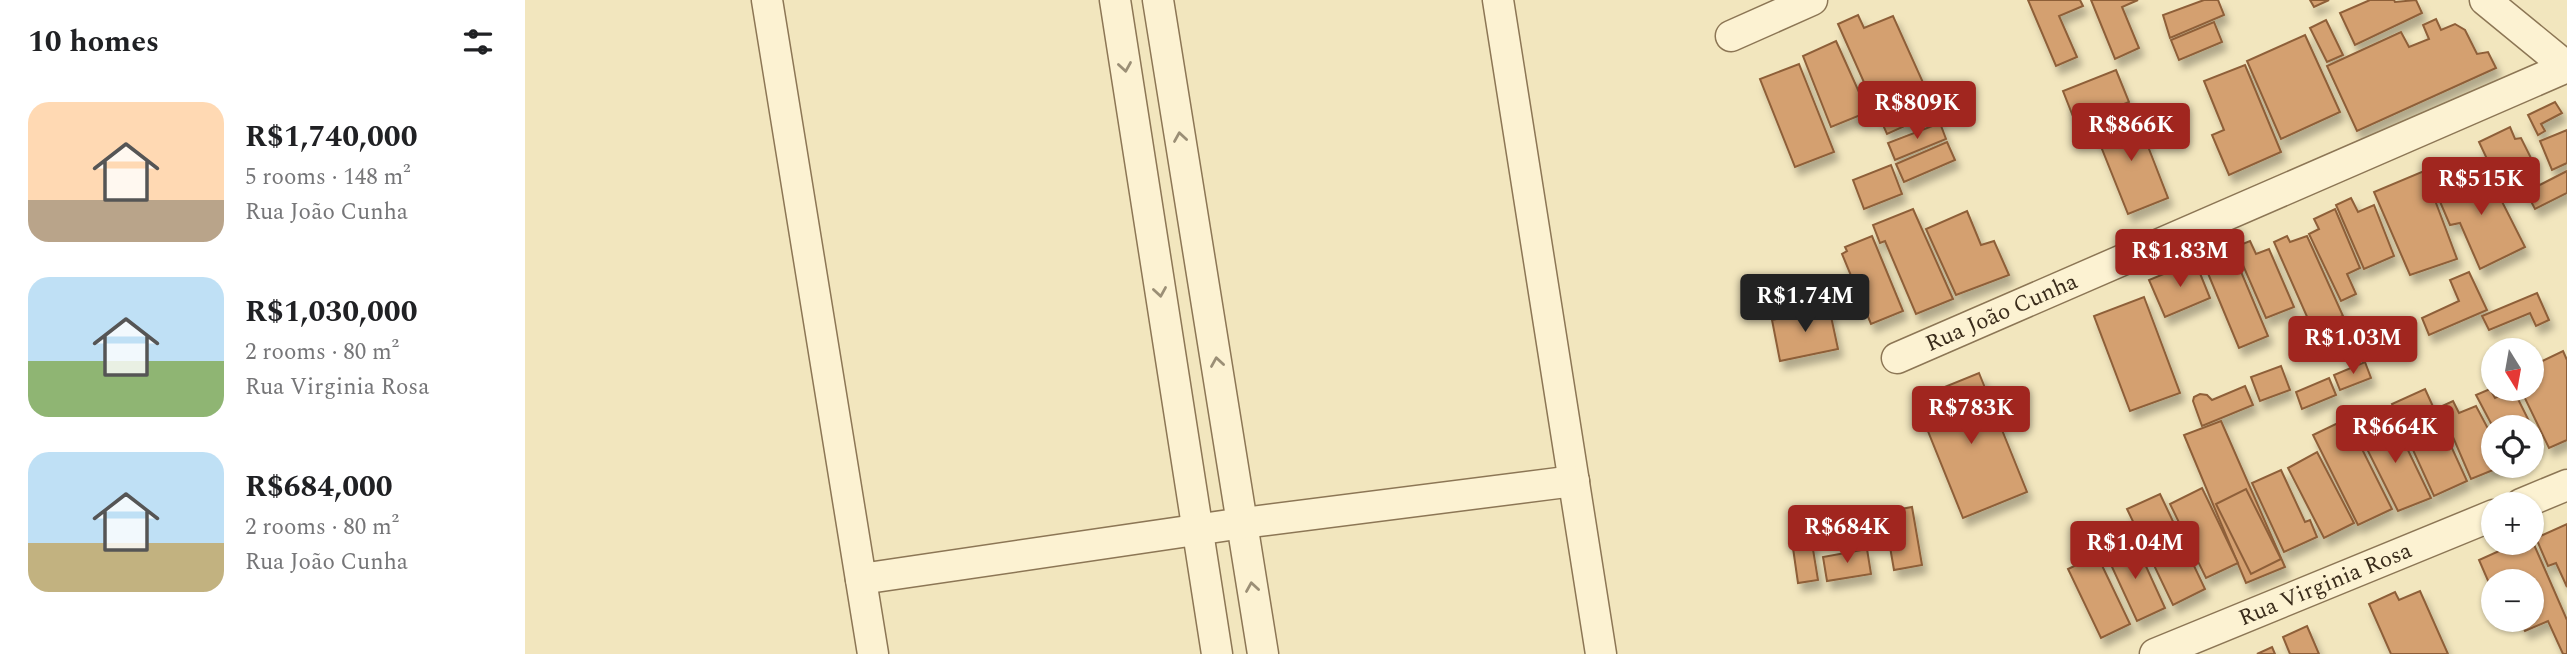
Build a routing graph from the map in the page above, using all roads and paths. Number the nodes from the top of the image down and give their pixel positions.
1 (768, 0) edge
2 (1115, 0) edge
3 (1158, 0) edge
4 (1498, 0) edge
5 (1812, 0) edge
6 (2485, 0) edge
7 (1731, 36) dead end
8 (2567, 67) edge
9 (1897, 358) dead end
10 (1574, 481) junction
11 (2567, 485) edge
12 (2544, 494) edge
13 (2481, 520) edge
14 (1243, 523) junction
15 (1197, 530) junction
16 (861, 579) junction
17 (873, 654) edge
18 (1217, 654) edge
19 (1263, 654) edge
20 (1601, 654) edge
21 (2155, 654) edge

1 - 16 street
2 -> 15 street
14 -> 3 street
4 - 10 street
5 - 7 street
6 - 8 street
8 - 9 street, Rua João Cunha
10 - 14 street
10 - 20 street
11 - 12 street
13 - 21 street, Rua Virginia Rosa
14 - 15 street
19 -> 14 street
15 - 16 street
15 - 18 street
16 - 17 street

